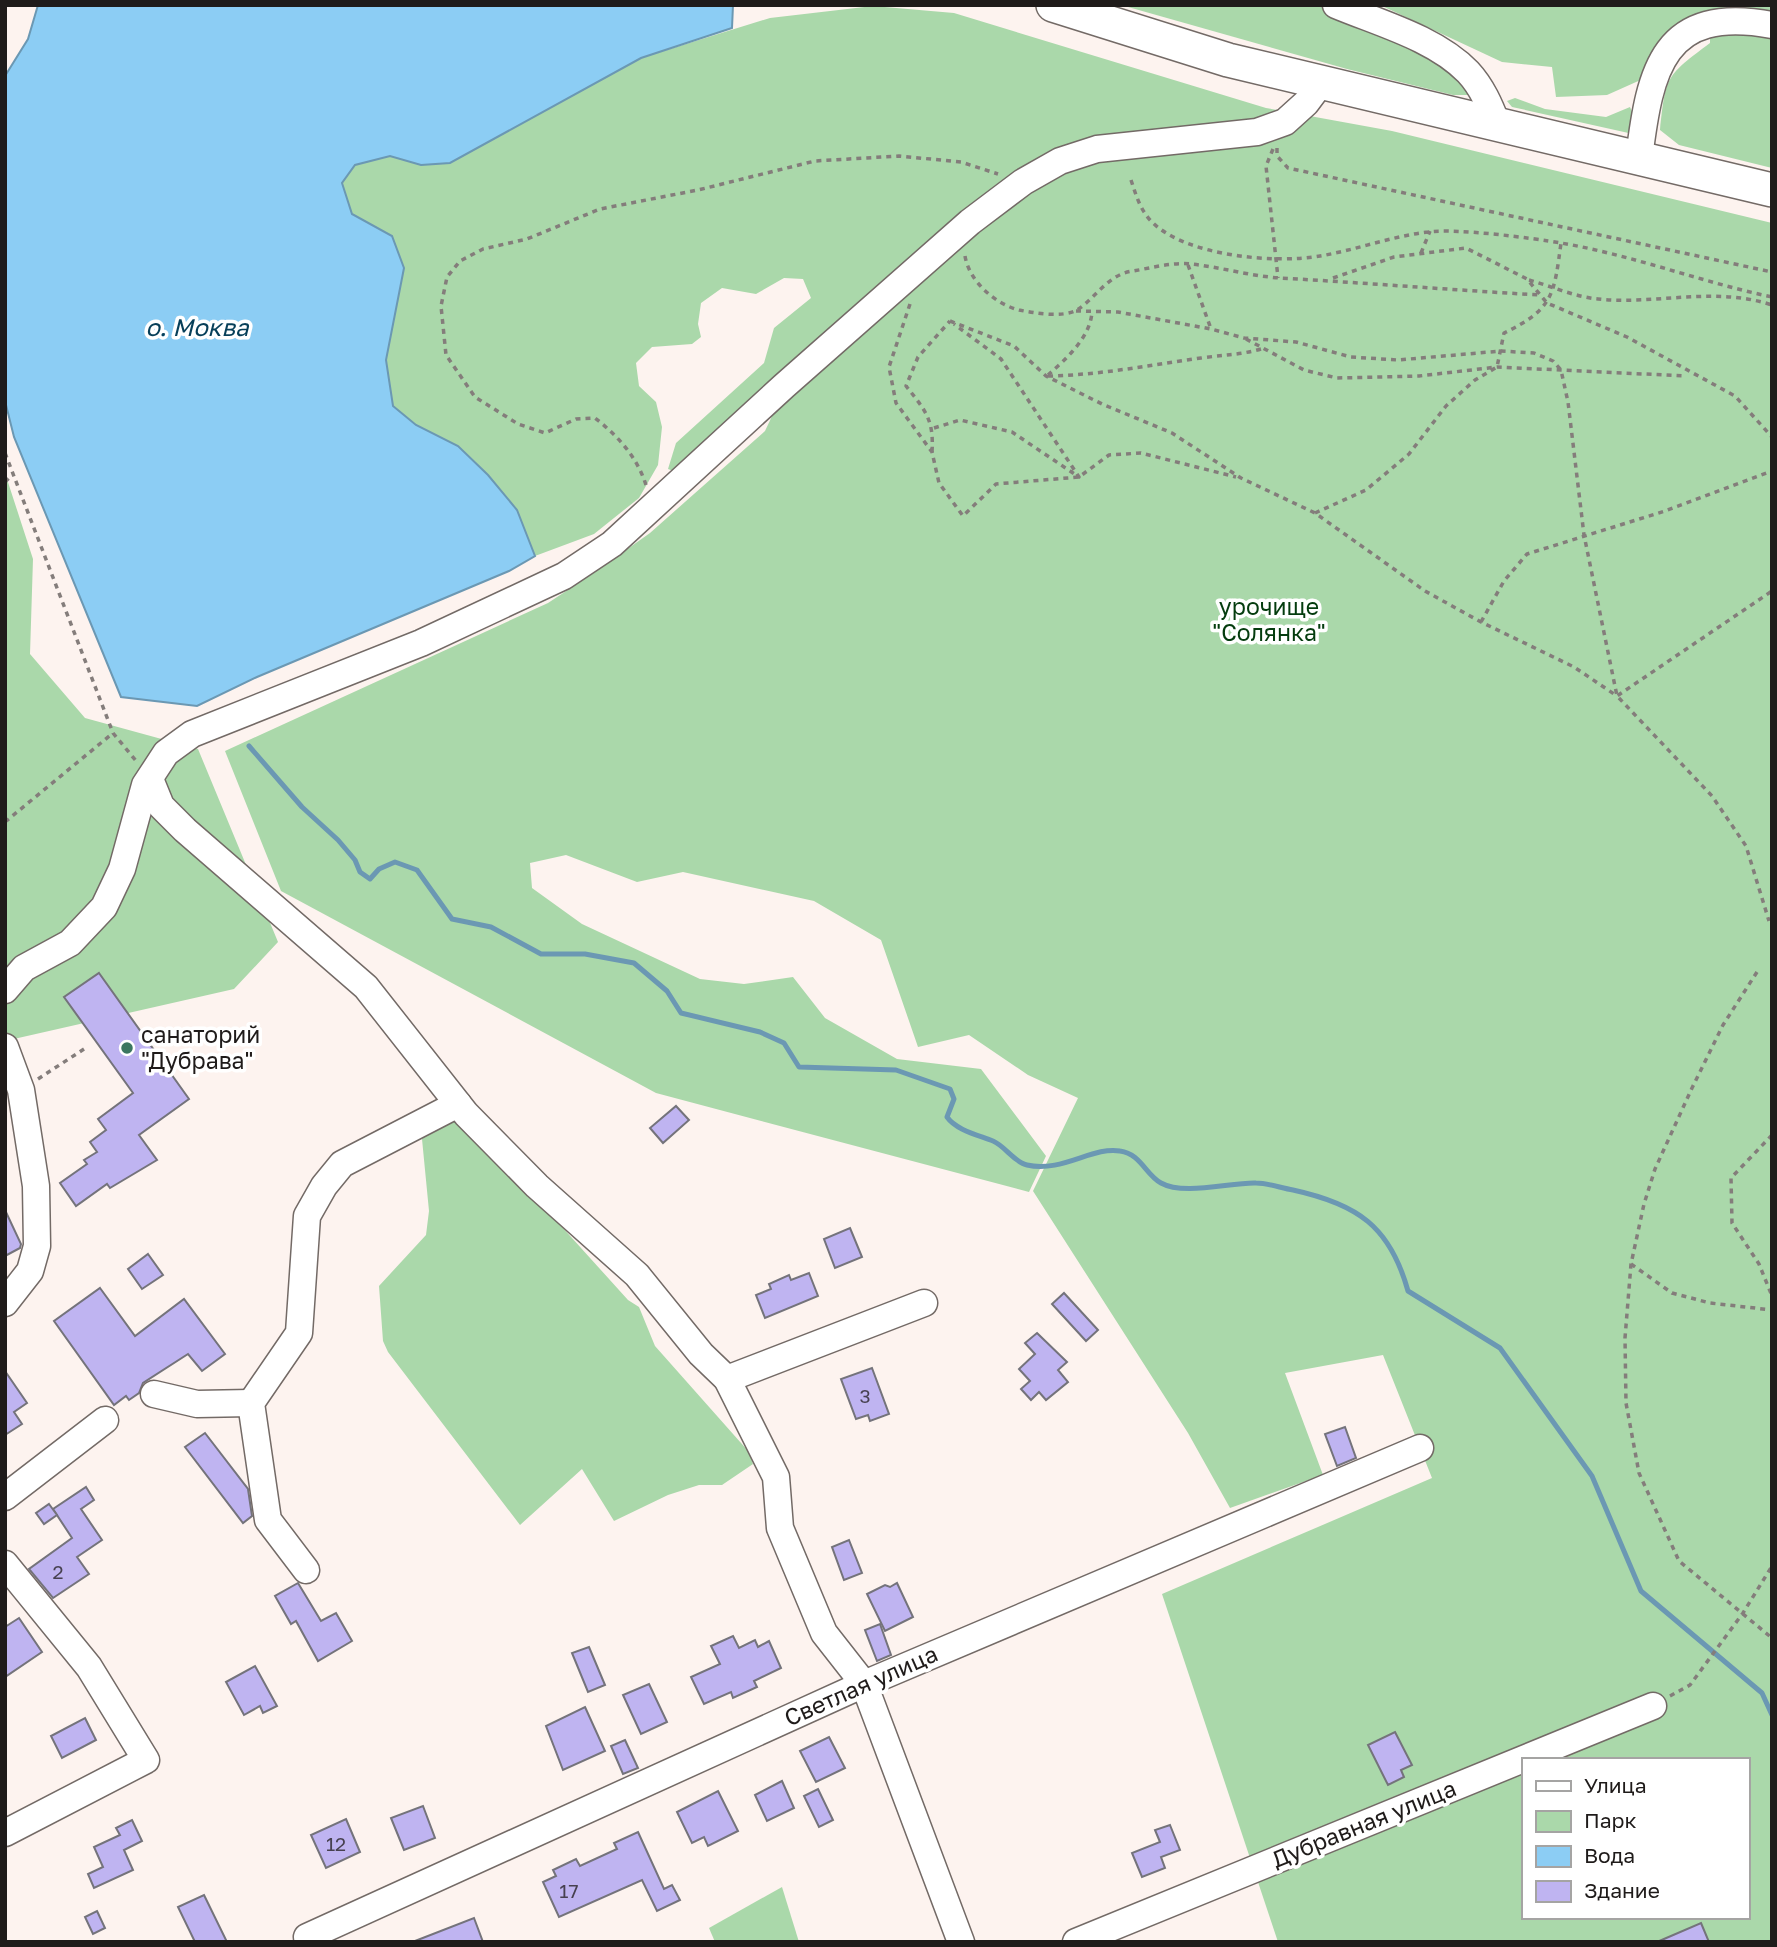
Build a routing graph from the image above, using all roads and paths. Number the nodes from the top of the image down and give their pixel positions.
1 (1054, 5) edge
2 (1336, 5) edge
3 (1772, 25) edge
4 (1321, 83) junction
5 (1497, 124) junction
6 (1639, 158) junction
7 (1131, 180) dead end
8 (1023, 182) junction
9 (1772, 190) edge
10 (970, 222) junction
11 (1430, 231) junction
12 (1561, 243) junction
13 (1420, 253) junction
14 (1276, 260) junction
15 (1187, 264) junction
16 (1772, 272) edge
17 (1278, 278) junction
18 (1331, 279) junction
19 (1527, 279) junction
20 (1555, 288) junction
21 (1540, 295) junction
22 (1772, 298) edge
23 (911, 300) dead end
24 (1547, 303) junction
25 (1772, 305) edge
26 (1076, 311) junction
27 (1092, 311) junction
28 (950, 321) junction
29 (1211, 328) junction
30 (1244, 338) junction
31 (1261, 349) junction
32 (1501, 351) junction
33 (1497, 366) junction
34 (1561, 370) junction
35 (1046, 376) junction
36 (1686, 376) dead end
37 (934, 428) junction
38 (1772, 437) edge
39 (932, 452) junction
40 (5, 453) edge
41 (1772, 471) edge
42 (12, 475) junction
43 (1079, 477) junction
44 (1241, 478) junction
45 (5, 482) edge
46 (653, 505) junction
47 (1315, 513) junction
48 (1584, 535) junction
49 (1772, 591) edge
50 (1481, 622) junction
51 (1618, 696) junction
52 (113, 733) junction
53 (150, 779) junction
54 (5, 822) edge
55 (1769, 921) dead end
56 (1757, 972) dead end
57 (5, 990) edge
58 (5, 1047) edge
59 (84, 1049) dead end
60 (21, 1090) junction
61 (462, 1109) junction
62 (1772, 1135) edge
63 (1631, 1264) junction
64 (1772, 1297) edge
65 (5, 1303) edge
66 (924, 1303) dead end
67 (1772, 1310) edge
68 (727, 1379) junction
69 (154, 1394) dead end
70 (251, 1403) junction
71 (105, 1420) dead end
72 (1420, 1448) dead end
73 (5, 1497) edge
74 (5, 1564) edge
75 (1772, 1566) edge
76 (306, 1570) dead end
77 (1743, 1613) junction
78 (1772, 1638) edge
79 (864, 1684) junction
80 (1653, 1706) joint
81 (1526, 1758) edge
82 (1522, 1760) edge
83 (5, 1833) edge
84 (307, 1937) dead end
85 (961, 1942) edge
86 (1076, 1942) edge

1 - 4 main road
2 - 5 street
3 - 6 street
4 - 5 main road
4 - 8 street
5 - 6 main road
6 - 9 main road
7 - 14 path
8 - 10 street
8 - 46 path
10 - 26 path
10 - 46 street
11 - 12 path
11 - 13 path
11 - 14 path
12 - 20 path
12 - 22 path
13 - 18 path
13 - 19 path
14 - 16 path
14 - 17 path
15 - 17 path
15 - 26 path
15 - 29 path
17 - 18 path
18 - 21 path
19 - 20 path
19 - 21 path
20 - 24 path
20 - 25 path
21 - 24 path
23 - 39 path
24 - 32 path
24 - 38 path
26 - 27 path
27 - 29 path
27 - 35 path
28 - 35 path
28 - 37 path
28 - 43 path
29 - 30 path
30 - 31 path
30 - 32 path
31 - 33 path
31 - 35 path
32 - 33 path
32 - 34 path
33 - 34 path
33 - 47 path
34 - 36 path
34 - 48 path
35 - 44 path
37 - 39 path
37 - 43 path
39 - 43 path
40 - 42 path
41 - 48 path
42 - 45 path
42 - 52 path
43 - 44 path
44 - 47 path
46 - 53 street
47 - 50 path
48 - 50 path
48 - 51 path
49 - 51 path
50 - 51 path
51 - 55 path
52 - 53 path
52 - 54 path
53 - 57 street
53 - 61 street
56 - 63 path
58 - 60 street
59 - 60 path
60 - 65 street
61 - 68 street
61 - 70 street
62 - 64 path
63 - 67 path
63 - 77 path
66 - 68 street
68 - 79 street
69 - 70 street
70 - 76 street
71 - 73 street
72 - 79 street, Светлая улица
74 - 83 street
75 - 77 path
77 - 78 path
77 - 80 path
79 - 84 street, Светлая улица
79 - 85 street
80 - 81 street, Дубравная улица
82 - 86 street, Дубравная улица

